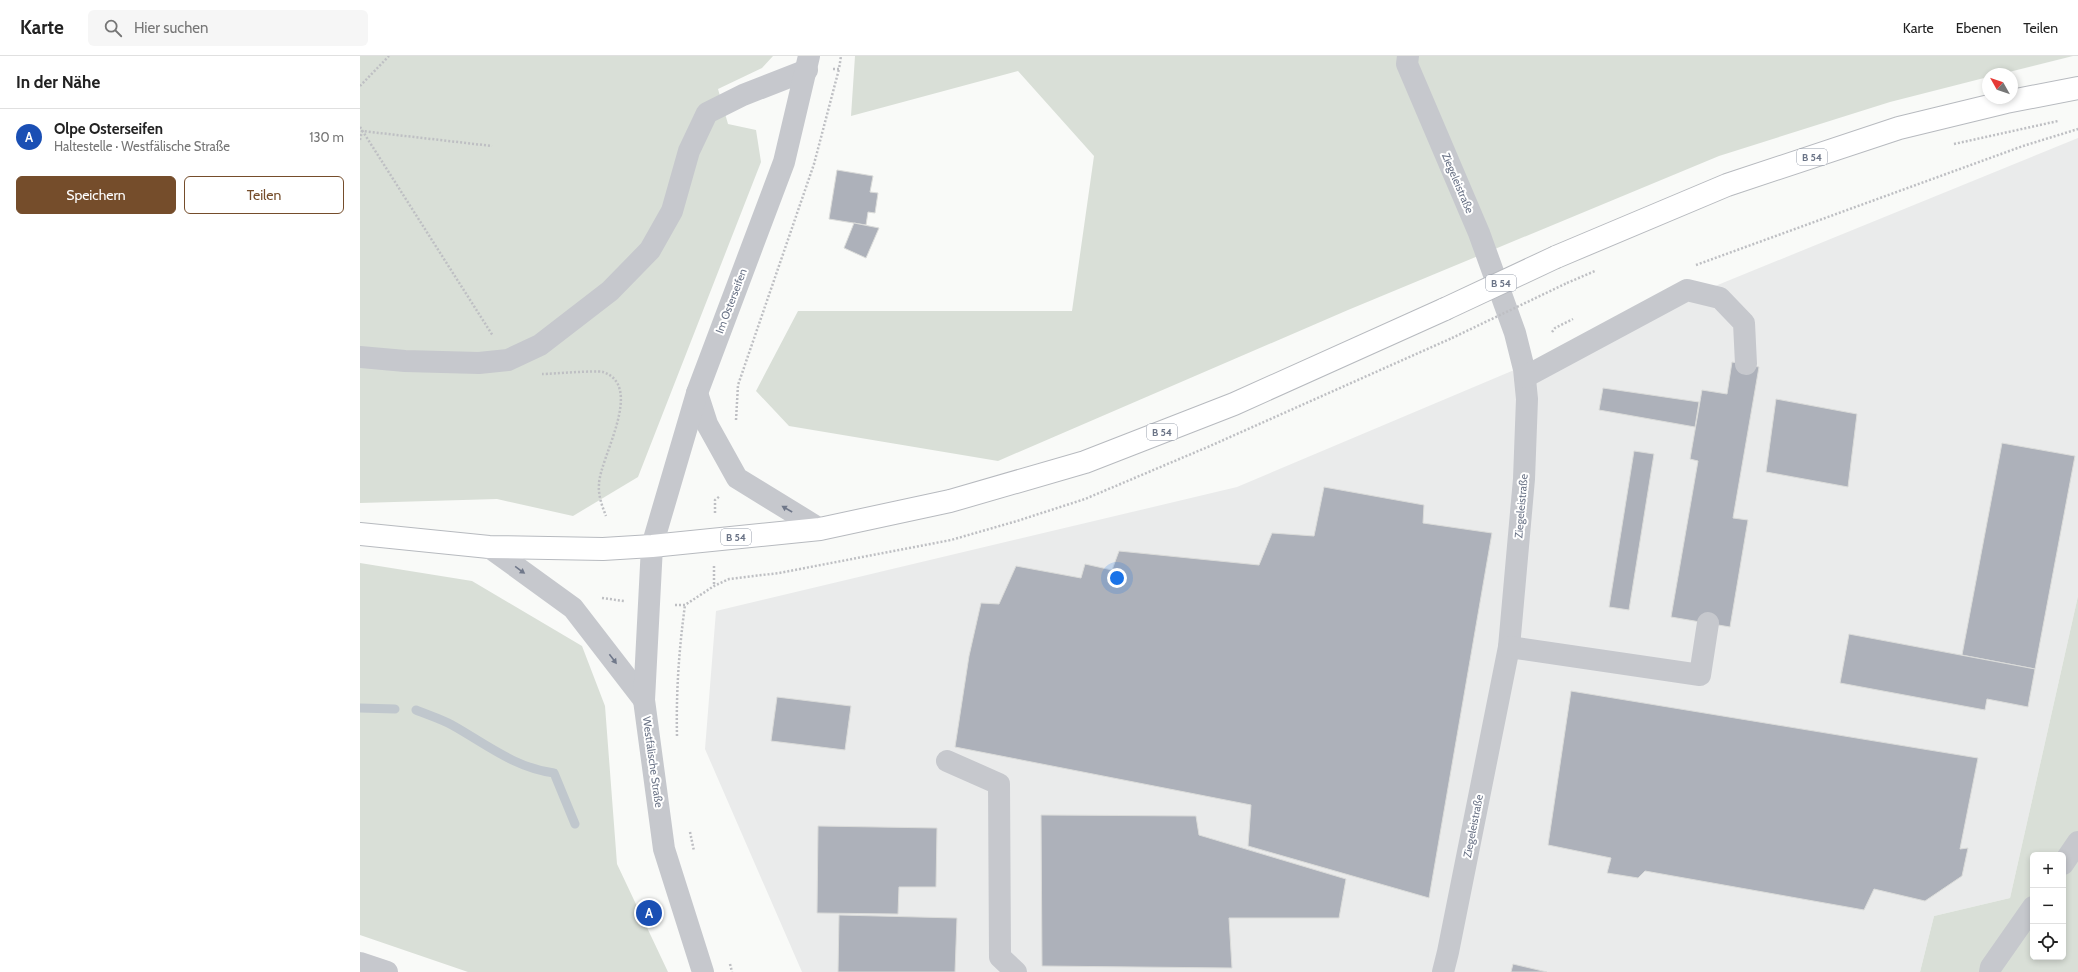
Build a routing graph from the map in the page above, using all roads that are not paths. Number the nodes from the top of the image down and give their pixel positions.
1 (1408, 56) edge
2 (808, 63) edge
3 (2078, 88) edge
4 (360, 357) edge
5 (1746, 364) dead end
6 (1525, 373) junction
7 (697, 393) junction
8 (820, 529) junction
9 (360, 534) edge
10 (652, 546) junction
11 (489, 547) junction
12 (1708, 623) dead end
13 (1509, 647) junction
14 (644, 700) junction
15 (947, 761) dead end
16 (2078, 842) edge
17 (2066, 860) edge
18 (2030, 911) edge
19 (360, 963) edge
20 (387, 972) edge
21 (704, 972) edge
22 (1016, 972) edge
23 (1443, 972) edge
24 (1990, 972) edge

1 - 6 street, Ziegeleistraße
2 - 4 street
2 - 7 street, Im Osterseifen
3 - 8 main road, B 54, bridge
5 - 6 street
6 - 13 street, Ziegeleistraße
8 -> 7 street
7 - 10 street, Im Osterseifen
8 - 10 main road, B 54
9 - 11 main road, B 54
10 - 11 main road, B 54
10 - 14 street, Westfälische Straße
11 -> 14 street
12 - 13 street
13 - 23 street, Ziegeleistraße
14 - 21 street, Westfälische Straße
15 - 22 street
16 - 17 street
18 - 24 street
19 - 20 street

